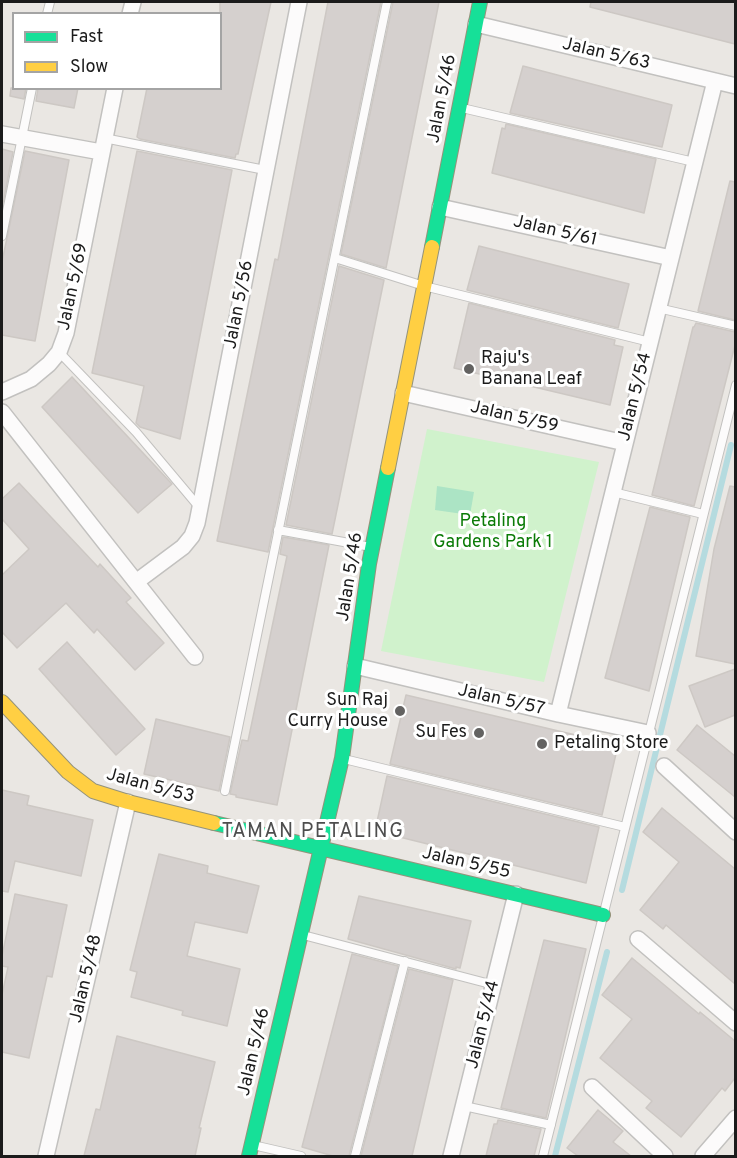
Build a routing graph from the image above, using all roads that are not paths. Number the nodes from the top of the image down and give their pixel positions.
1 (298, 2) edge
2 (387, 2) edge
3 (480, 2) edge
4 (476, 24) junction
5 (715, 81) junction
6 (735, 86) edge
7 (32, 90) edge
8 (115, 90) edge
9 (459, 108) junction
10 (2, 134) edge
11 (21, 137) junction
12 (103, 145) junction
13 (694, 162) junction
14 (266, 170) junction
15 (440, 207) junction
16 (2, 236) edge
17 (335, 258) junction
18 (671, 258) junction
19 (424, 286) junction
20 (658, 308) junction
21 (735, 326) edge
22 (650, 342) junction
23 (59, 352) junction
24 (735, 385) edge
25 (2, 392) edge
26 (403, 393) junction
27 (2, 412) edge
28 (625, 443) junction
29 (613, 492) junction
30 (200, 508) junction
31 (703, 514) junction
32 (278, 530) junction
33 (373, 548) junction
34 (136, 582) junction
35 (195, 657) dead end
36 (355, 666) junction
37 (2, 702) edge
38 (558, 714) junction
39 (648, 734) junction
40 (342, 758) junction
41 (664, 766) dead end
42 (225, 791) dead end
43 (128, 802) junction
44 (625, 827) junction
45 (735, 832) edge
46 (321, 848) junction
47 (516, 894) junction
48 (603, 915) junction
49 (301, 934) junction
50 (638, 939) dead end
51 (405, 961) junction
52 (494, 985) junction
53 (735, 1023) edge
54 (592, 1087) dead end
55 (464, 1106) junction
56 (735, 1118) edge
57 (551, 1125) junction
58 (251, 1151) edge
59 (46, 1156) edge
60 (301, 1156) edge
61 (356, 1156) edge
62 (451, 1156) edge
63 (543, 1156) edge
64 (665, 1156) edge
65 (703, 1156) edge

1 - 14 street, Jalan 5/56
2 - 17 lane
3 - 4 street, Jalan 5/46
4 - 5 street, Jalan 5/63
4 - 9 street, Jalan 5/46
5 - 6 street, Jalan 5/63
5 - 13 street, Jalan 5/54
7 - 11 lane
8 - 12 street, Jalan 5/69
9 - 13 lane
9 - 15 street, Jalan 5/46
10 - 11 street
11 - 12 street
11 - 16 lane
12 - 14 lane
12 - 23 street, Jalan 5/69
13 - 18 street, Jalan 5/54
14 - 30 street, Jalan 5/56
15 - 18 street, Jalan 5/61
15 - 19 street, Jalan 5/46
17 - 19 lane
17 - 32 lane
18 - 20 street, Jalan 5/54
19 - 22 lane
19 - 26 street, Jalan 5/46
20 - 21 lane
20 - 22 street, Jalan 5/54
22 - 28 street, Jalan 5/54
23 - 25 street, Jalan 5/69
23 - 30 lane
24 - 31 lane
26 - 28 street, Jalan 5/59
26 - 33 street, Jalan 5/46
27 - 34 street
28 - 29 street, Jalan 5/54
29 - 31 lane
29 - 38 street, Jalan 5/54
30 - 34 street, Jalan 5/56
31 - 39 lane
32 - 33 lane
32 - 42 lane
33 - 36 street, Jalan 5/46
34 - 35 street
36 - 38 street, Jalan 5/57
36 - 40 street, Jalan 5/46
37 - 43 street, Jalan 5/53
38 - 39 street, Jalan 5/57
39 - 44 lane
40 - 44 lane
40 - 46 street, Jalan 5/46
41 - 45 street
43 - 46 street, Jalan 5/53
43 - 59 street, Jalan 5/48
44 - 48 lane
46 - 47 street, Jalan 5/55
46 - 49 street, Jalan 5/46
47 - 48 street, Jalan 5/55
47 - 52 street, Jalan 5/44
48 - 57 lane
49 - 51 lane
49 - 58 street, Jalan 5/46
50 - 53 street
51 - 52 lane
51 - 61 lane
52 - 55 street, Jalan 5/44
54 - 64 street
55 - 57 lane
55 - 62 street, Jalan 5/44
56 - 65 street
57 - 63 lane
58 - 60 lane

